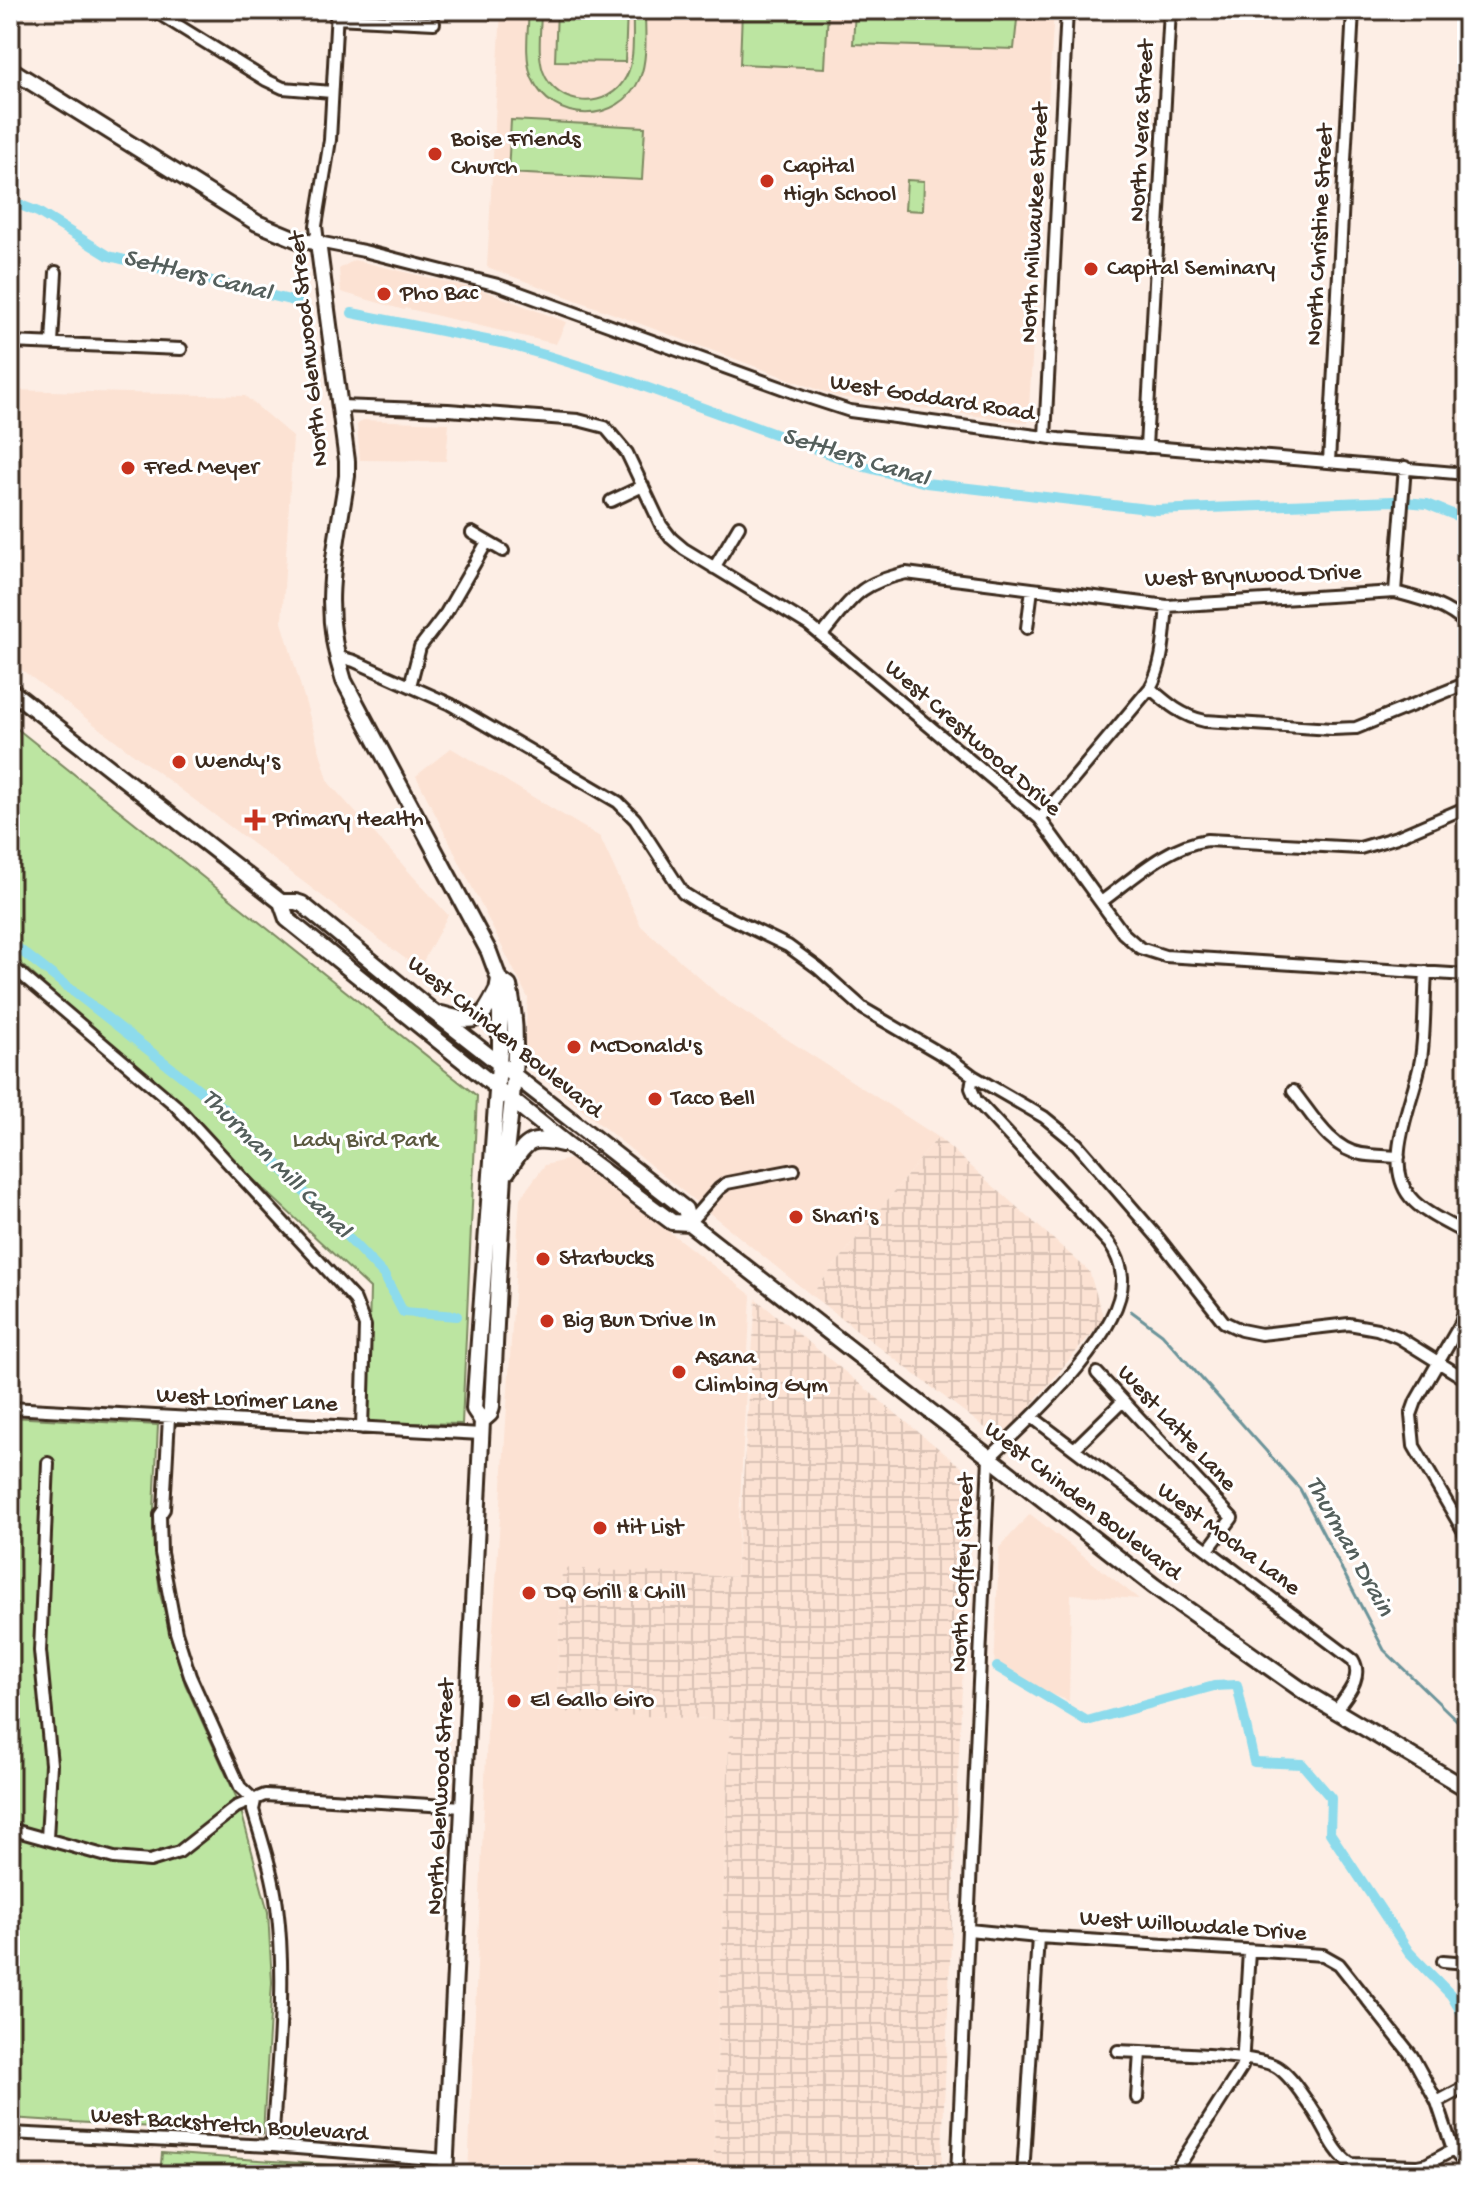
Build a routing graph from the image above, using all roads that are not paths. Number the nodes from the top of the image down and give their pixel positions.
1 (153, 10) edge
2 (1067, 10) edge
3 (1170, 10) edge
4 (1353, 10) edge
5 (336, 14) edge
6 (434, 23) dead end
7 (10, 69) edge
8 (332, 92) junction
9 (318, 242) junction
10 (56, 272) dead end
11 (10, 342) edge
12 (52, 343) junction
13 (181, 349) dead end
14 (340, 406) junction
15 (1045, 437) junction
16 (1146, 447) junction
17 (1329, 462) junction
18 (1405, 467) junction
19 (1467, 474) edge
20 (643, 486) junction
21 (611, 501) dead end
22 (739, 526) dead end
23 (472, 533) dead end
24 (487, 542) junction
25 (503, 551) dead end
26 (714, 568) junction
27 (1032, 589) junction
28 (1395, 592) junction
29 (1167, 606) junction
30 (1467, 625) edge
31 (1027, 628) dead end
32 (822, 635) junction
33 (336, 656) junction
34 (1467, 683) edge
35 (410, 686) junction
36 (1150, 688) junction
37 (10, 690) edge
38 (1467, 807) edge
39 (1040, 819) junction
40 (281, 902) junction
41 (1101, 902) junction
42 (10, 965) edge
43 (1426, 972) junction
44 (1467, 975) edge
45 (498, 985) junction
46 (432, 1011) junction
47 (498, 1062) junction
48 (513, 1074) junction
49 (973, 1076) junction
50 (495, 1087) junction
51 (1293, 1091) dead end
52 (511, 1099) junction
53 (568, 1145) junction
54 (1399, 1157) junction
55 (794, 1170) dead end
56 (504, 1175) junction
57 (689, 1223) junction
58 (1467, 1234) edge
59 (1467, 1303) edge
60 (1438, 1362) junction
61 (1097, 1373) dead end
62 (1467, 1380) edge
63 (1123, 1401) junction
64 (10, 1408) edge
65 (169, 1417) junction
66 (1032, 1417) junction
67 (362, 1428) junction
68 (482, 1428) junction
69 (1074, 1449) junction
70 (989, 1458) junction
71 (48, 1463) dead end
72 (1467, 1537) edge
73 (1208, 1550) junction
74 (1335, 1712) junction
75 (1467, 1789) edge
76 (255, 1801) junction
77 (463, 1807) junction
78 (10, 1829) edge
79 (47, 1839) junction
80 (969, 1930) junction
81 (1038, 1937) junction
82 (1249, 1951) junction
83 (1443, 1961) dead end
84 (1467, 1963) edge
85 (1118, 2051) dead end
86 (1140, 2052) junction
87 (1243, 2058) junction
88 (1467, 2086) edge
89 (1137, 2098) dead end
90 (1437, 2102) junction
91 (10, 2133) edge
92 (272, 2146) junction
93 (1453, 2150) junction
94 (1467, 2166) edge
95 (445, 2168) edge
96 (957, 2175) edge
97 (1023, 2175) edge
98 (1173, 2175) edge

1 - 8 street
2 - 15 street, North Milwaukee Street
3 - 16 street, North Vera Street
4 - 17 street, North Christine Street
5 - 6 street
5 - 8 street, North Glenwood Street
7 - 9 main road
8 - 9 street, North Glenwood Street
9 - 14 main road, North Glenwood Street
9 - 15 street, West Goddard Road
10 - 12 street
11 - 12 street
12 - 13 street
14 - 20 street, West Crestwood Drive
14 - 33 main road, North Glenwood Street
15 - 16 street, West Goddard Road
16 - 17 street, West Goddard Road
17 - 18 street, West Goddard Road
18 - 19 street, West Goddard Road
18 - 28 street
20 - 21 street
20 - 26 street, West Crestwood Drive
22 - 26 street
23 - 24 street
24 - 25 street
24 - 35 street
26 - 32 street, West Crestwood Drive
27 - 29 street, West Brynwood Drive
27 - 31 street
27 - 32 street, West Brynwood Drive
28 - 29 street, West Brynwood Drive
28 - 30 street, West Brynwood Drive
29 - 36 street
32 - 39 street, West Crestwood Drive
33 - 35 street
33 - 45 main road, North Glenwood Street
34 - 36 street
35 - 49 street
36 - 39 street
37 - 40 main road, West Chinden Boulevard
38 - 41 street
39 - 41 street, West Crestwood Drive
40 - 46 main road, West Chinden Boulevard
40 - 50 main road, West Chinden Boulevard
41 - 43 street, West Crestwood Drive
42 - 67 street
43 - 44 street, West Crestwood Drive
43 - 54 street
45 - 46 main road
45 - 47 main road, North Glenwood Street
45 - 48 main road, North Glenwood Street
46 - 47 main road, West Chinden Boulevard
47 - 48 main road, West Chinden Boulevard
47 - 50 main road, North Glenwood Street
48 - 52 main road, North Glenwood Street
48 - 57 main road, West Chinden Boulevard
49 - 60 street
49 - 66 street, North Coffey Street
50 - 52 main road, West Chinden Boulevard
50 - 68 main road, North Glenwood Street
51 - 54 street
52 - 53 main road, West Chinden Boulevard
52 - 56 main road, North Glenwood Street
53 - 56 main road
53 - 57 main road, West Chinden Boulevard
54 - 58 street
55 - 57 street
56 - 68 main road, North Glenwood Street
57 - 70 main road, West Chinden Boulevard
59 - 60 street
60 - 62 street
60 - 72 street
61 - 63 street, West Latte Lane
63 - 69 street
63 - 73 street, West Latte Lane
64 - 65 street, West Lorimer Lane
65 - 67 street, West Lorimer Lane
65 - 76 street
66 - 69 street, West Mocha Lane
66 - 70 street, North Coffey Street
67 - 68 street, West Lorimer Lane
68 - 77 main road, North Glenwood Street
69 - 73 street, West Mocha Lane
70 - 74 main road, West Chinden Boulevard
70 - 80 street, North Coffey Street
71 - 79 street
73 - 74 street, West Mocha Lane
74 - 75 main road, West Chinden Boulevard
76 - 77 street
76 - 79 street
76 - 92 street
77 - 95 main road, North Glenwood Street
78 - 79 street
80 - 81 street, West Willowdale Drive
80 - 96 street, North Coffey Street
81 - 82 street, West Willowdale Drive
81 - 97 street
82 - 87 street
82 - 90 street, West Willowdale Drive
83 - 84 street
85 - 86 street
86 - 87 street
86 - 89 street
87 - 93 street
87 - 98 street
88 - 90 street
90 - 93 street, West Willowdale Drive
91 - 92 street, West Backstretch Boulevard
92 - 95 street, West Backstretch Boulevard
93 - 94 street

